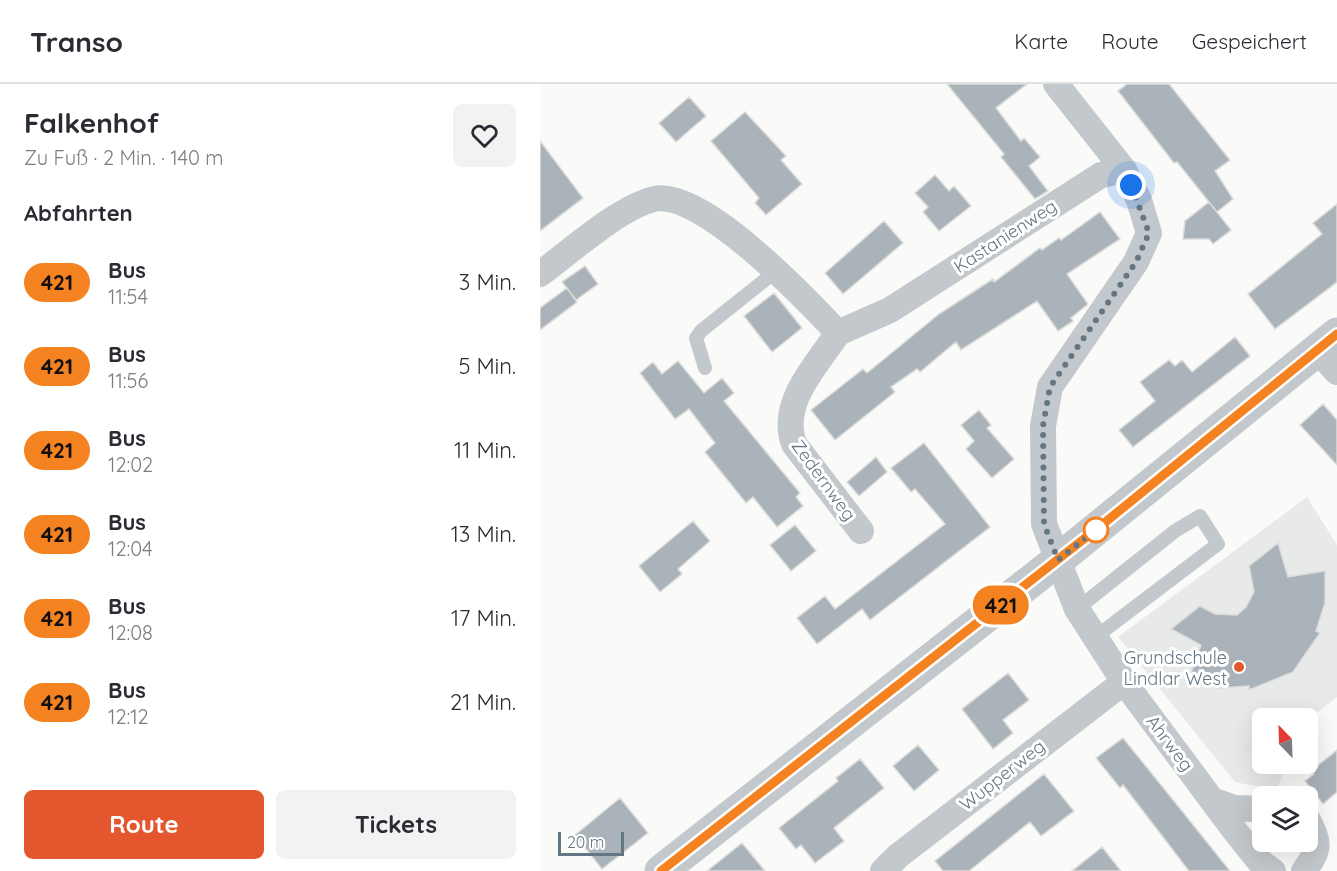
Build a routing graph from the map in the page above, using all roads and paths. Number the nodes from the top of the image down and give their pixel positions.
1 (1056, 84) edge
2 (1124, 170) junction
3 (776, 271) junction
4 (540, 274) edge
5 (838, 333) junction
6 (1330, 352) edge
7 (705, 368) dead end
8 (861, 531) dead end
9 (1058, 560) junction
10 (1077, 609) junction
11 (1095, 634) junction
12 (1124, 682) junction
13 (1212, 800) junction
14 (1252, 809) edge
15 (1316, 852) edge
16 (897, 866) edge
17 (661, 871) edge
18 (1273, 871) edge
19 (1304, 871) edge

1 - 2 street
2 - 5 street, Kastanienweg
2 - 9 street
3 - 4 street
3 - 5 street
3 - 7 lane
5 - 8 street, Zedernweg
6 - 9 street
9 - 10 street, Ahrweg
9 - 17 street
10 - 11 street, Ahrweg
10 - 11 lane
11 - 12 street, Ahrweg
12 - 13 street, Ahrweg
12 - 16 street, Wupperweg
13 - 14 street
13 - 18 street, Ahrweg
15 - 19 street

